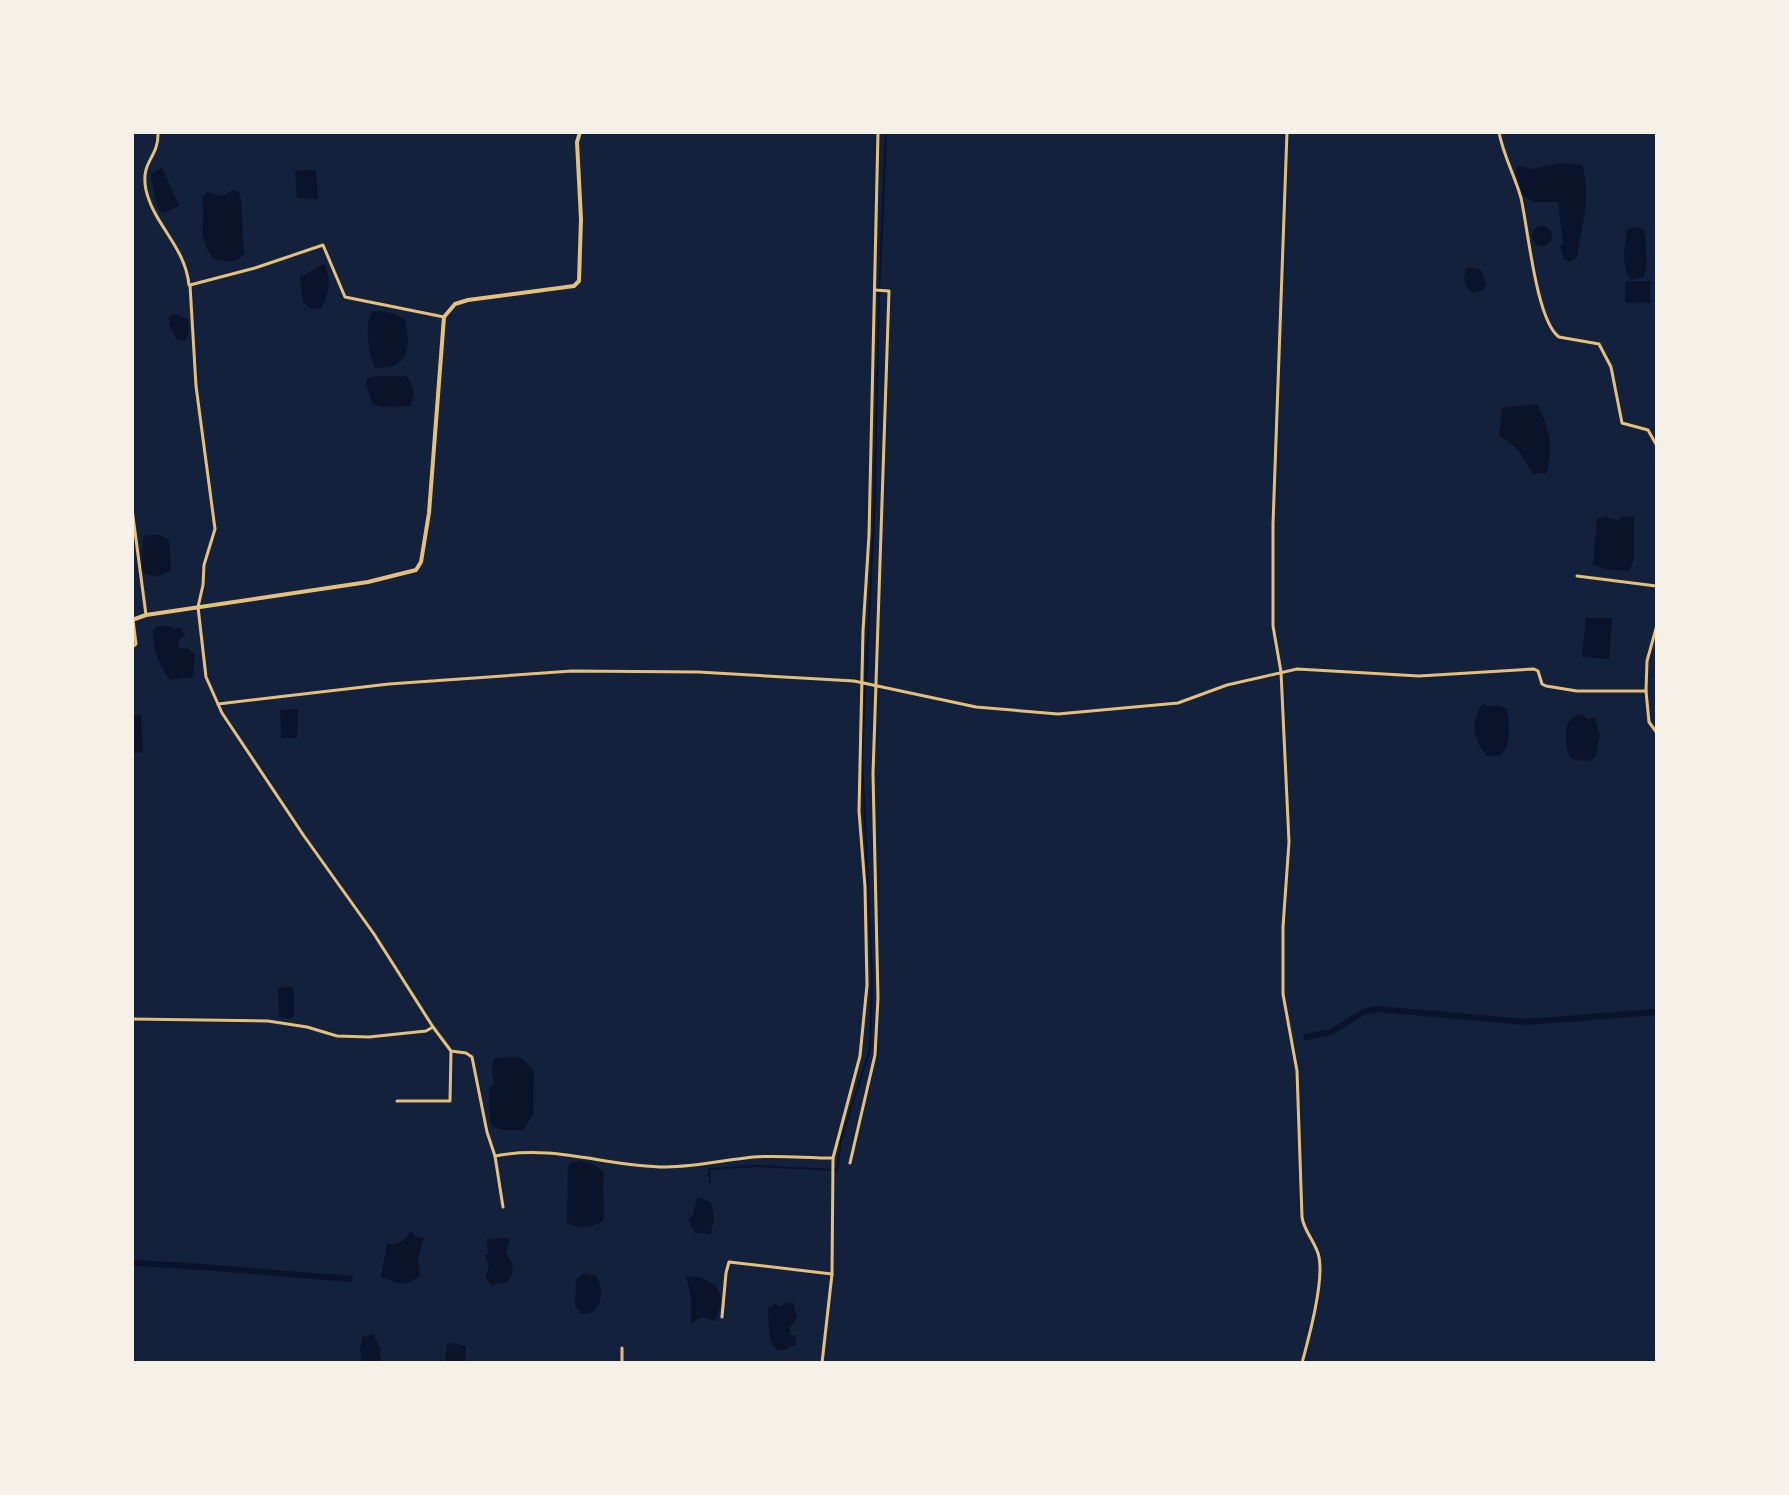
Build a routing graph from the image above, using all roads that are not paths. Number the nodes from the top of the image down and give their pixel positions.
1 (158, 132) edge
2 (580, 132) edge
3 (878, 132) edge
4 (1287, 132) edge
5 (1499, 132) edge
6 (190, 285) junction
7 (877, 290) junction
8 (444, 317) junction
9 (1657, 446) edge
10 (132, 509) edge
11 (133, 523) edge
12 (1577, 576) dead end
13 (1657, 576) edge
14 (1656, 586) edge
15 (198, 607) junction
16 (146, 615) junction
17 (133, 620) edge
18 (132, 647) edge
19 (1281, 672) junction
20 (863, 684) junction
21 (874, 686) junction
22 (1646, 691) junction
23 (218, 704) junction
24 (1657, 733) edge
25 (132, 1019) edge
26 (433, 1027) junction
27 (451, 1051) junction
28 (397, 1101) dead end
29 (495, 1156) junction
30 (833, 1160) junction
31 (850, 1163) dead end
32 (503, 1207) dead end
33 (832, 1274) junction
34 (722, 1317) dead end
35 (622, 1348) dead end
36 (622, 1363) edge
37 (822, 1363) edge
38 (1302, 1363) edge

1 - 6 street
2 - 8 main road
3 - 7 street
4 - 19 street
5 - 9 street
6 - 8 street
6 - 15 street
7 - 20 street
7 - 21 street
8 - 15 main road
10 - 11 street
11 - 16 street
12 - 14 street
13 - 14 street
14 - 22 street
15 - 16 main road
15 - 23 street
16 - 17 main road
17 - 18 street
19 - 21 street
19 - 22 street
19 - 38 street
20 - 21 street
20 - 23 street
20 - 30 street
21 - 31 street
22 - 24 street
23 - 26 street
25 - 26 street
26 - 27 street
27 - 28 street
27 - 29 street
29 - 30 street
29 - 32 street
30 - 33 street
33 - 34 street
33 - 37 street
35 - 36 street

